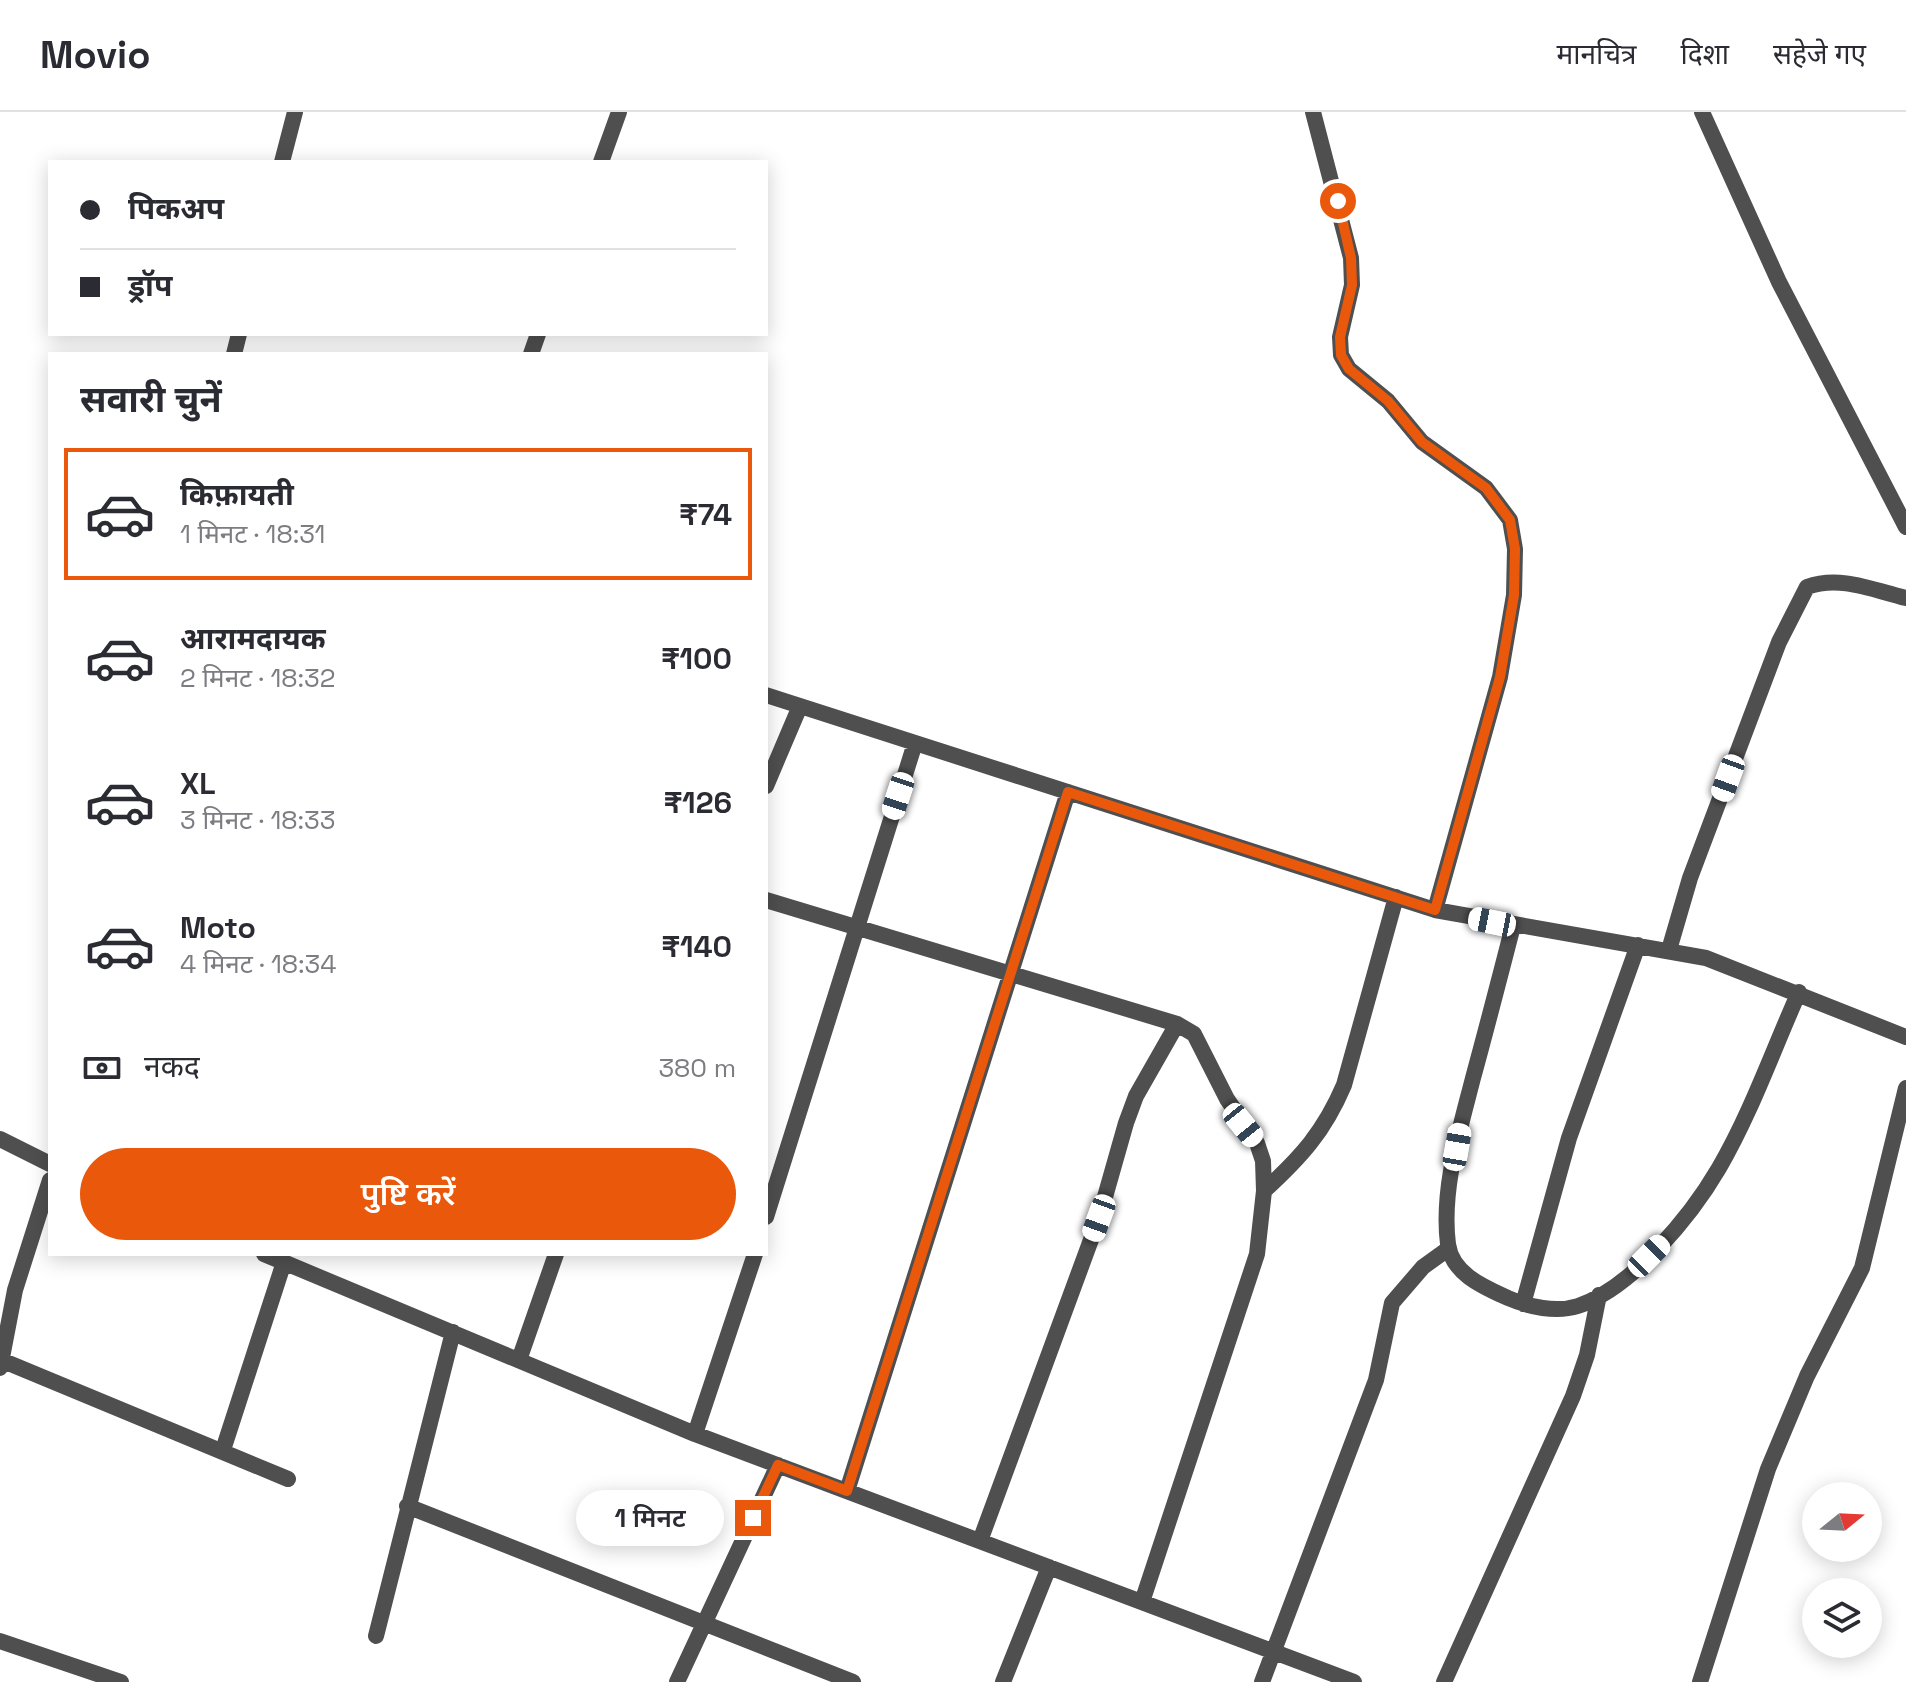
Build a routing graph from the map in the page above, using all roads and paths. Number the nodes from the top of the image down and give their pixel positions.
1 (295, 112) edge
2 (619, 112) edge
3 (1313, 112) edge
4 (1702, 112) edge
5 (283, 160) edge
6 (602, 160) edge
7 (1906, 527) edge
8 (1906, 598) edge
9 (768, 696) edge
10 (800, 706) junction
11 (915, 743) junction
12 (768, 781) edge
13 (1068, 792) junction
14 (1396, 897) junction
15 (768, 901) edge
16 (1435, 910) junction
17 (1513, 926) junction
18 (856, 929) junction
19 (1638, 945) junction
20 (1669, 950) junction
21 (1012, 972) junction
22 (1799, 992) junction
23 (1177, 1024) junction
24 (1906, 1037) edge
25 (1906, 1088) edge
26 (0, 1139) edge
27 (48, 1163) edge
28 (48, 1186) edge
29 (1264, 1191) junction
30 (768, 1211) edge
31 (1448, 1249) junction
32 (269, 1256) edge
33 (555, 1256) edge
34 (754, 1256) edge
35 (284, 1262) junction
36 (1599, 1295) junction
37 (1523, 1304) junction
38 (453, 1332) junction
39 (519, 1360) junction
40 (1, 1364) edge
41 (695, 1434) junction
42 (223, 1450) junction
43 (778, 1465) junction
44 (288, 1479) dead end
45 (847, 1491) junction
46 (407, 1506) junction
47 (980, 1541) junction
48 (1049, 1567) junction
49 (1142, 1602) junction
50 (703, 1625) junction
51 (376, 1636) dead end
52 (0, 1641) edge
53 (1274, 1652) junction
54 (121, 1682) edge
55 (677, 1682) edge
56 (853, 1682) edge
57 (1003, 1682) edge
58 (1262, 1682) edge
59 (1354, 1682) edge
60 (1444, 1682) edge
61 (1700, 1682) edge

1 - 5 street
2 - 6 street
3 - 16 street
4 - 7 street
8 - 20 street
9 - 10 street
10 - 11 street
10 - 12 street
11 - 13 street
11 - 18 street
13 - 14 street
13 - 21 street
14 - 16 street
14 - 29 street
15 - 18 street
16 - 17 street
17 - 19 street
17 - 31 street
18 - 21 street
18 - 30 street
19 - 20 street
19 - 37 street
20 - 22 street
21 - 23 street
21 - 45 street
22 - 24 street
22 - 36 street
23 - 29 street
23 - 47 street
25 - 61 street
26 - 27 street
28 - 40 street
29 - 49 street
31 - 37 street
31 - 53 street
32 - 35 street
33 - 39 street
34 - 41 street
35 - 38 street
35 - 42 street
36 - 37 street
36 - 60 street
38 - 39 street
38 - 46 street
39 - 41 street
40 - 42 street
41 - 43 street
42 - 44 street
43 - 45 street
43 - 50 street
45 - 47 street
46 - 50 street
46 - 51 street
47 - 48 street
48 - 49 street
48 - 57 street
49 - 53 street
50 - 55 street
50 - 56 street
52 - 54 street
53 - 58 street
53 - 59 street

